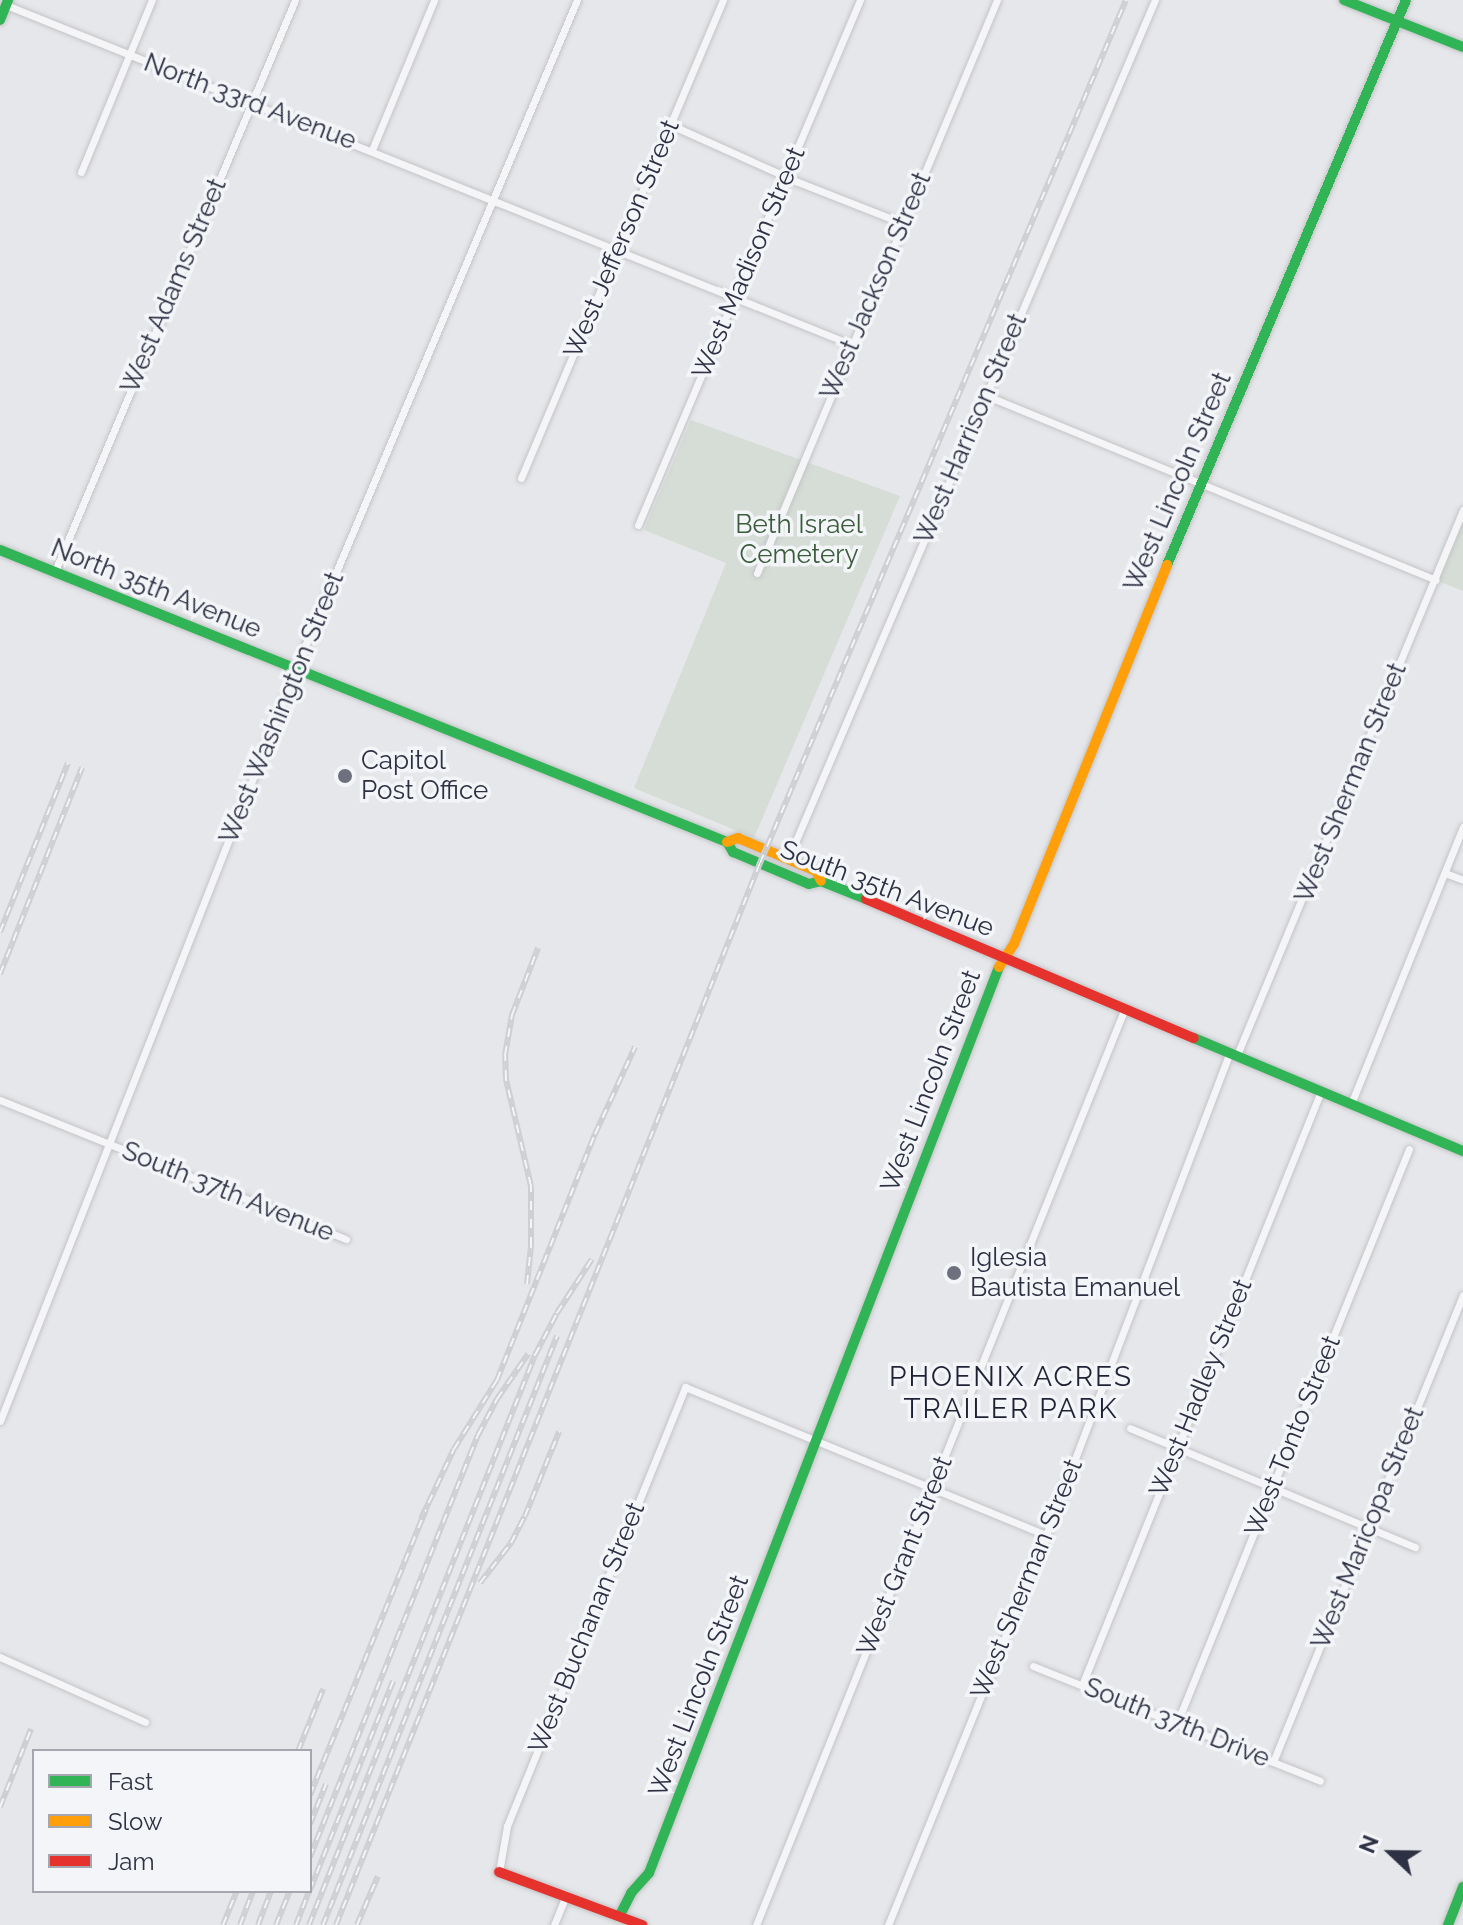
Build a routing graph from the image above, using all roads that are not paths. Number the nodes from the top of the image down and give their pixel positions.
1 (152, 0) edge
2 (295, 0) edge
3 (434, 0) edge
4 (577, 0) edge
5 (723, 0) edge
6 (860, 0) edge
7 (997, 0) edge
8 (1155, 0) edge
9 (1344, 0) edge
10 (1406, 0) edge
11 (7, 2) edge
12 (1, 17) edge
13 (1397, 21) junction
14 (1463, 47) edge
15 (129, 54) junction
16 (251, 103) junction
17 (671, 125) junction
18 (372, 150) junction
19 (81, 172) dead end
20 (786, 175) junction
21 (493, 200) junction
22 (902, 223) junction
23 (618, 251) junction
24 (734, 296) junction
25 (850, 344) junction
26 (985, 395) junction
27 (521, 478) dead end
28 (1201, 486) junction
29 (1463, 510) edge
30 (638, 525) dead end
31 (0, 550) edge
32 (55, 571) junction
33 (757, 573) dead end
34 (1435, 580) junction
35 (296, 668) junction
36 (1463, 827) edge
37 (727, 842) junction
38 (788, 859) junction
39 (1445, 873) junction
40 (1463, 880) edge
41 (821, 881) junction
42 (1004, 959) junction
43 (1125, 1008) junction
44 (1233, 1054) junction
45 (1321, 1091) junction
46 (0, 1100) edge
47 (1351, 1104) junction
48 (109, 1144) junction
49 (1409, 1149) dead end
50 (1463, 1151) edge
51 (346, 1239) dead end
52 (1463, 1295) edge
53 (0, 1421) edge
54 (1130, 1428) dead end
55 (818, 1440) junction
56 (1177, 1448) junction
57 (1273, 1487) junction
58 (932, 1488) junction
59 (1369, 1528) junction
60 (1046, 1535) junction
61 (1415, 1547) dead end
62 (0, 1657) edge
63 (1033, 1666) dead end
64 (1082, 1685) junction
65 (145, 1722) dead end
66 (1177, 1723) junction
67 (1273, 1762) junction
68 (1320, 1781) dead end
69 (499, 1872) joint
70 (1463, 1887) edge
71 (566, 1895) junction
72 (620, 1915) junction
73 (554, 1925) edge
74 (642, 1925) edge
75 (756, 1925) edge
76 (888, 1925) edge
77 (1448, 1925) edge

1 - 15 street
2 - 16 street, West Adams Street
3 - 18 street
4 - 21 street, West Washington Street
5 - 17 street, West Jefferson Street
6 - 20 street, West Madison Street
7 - 22 street, West Jackson Street
8 - 26 street, West Harrison Street
9 - 13 street
10 - 13 street, West Lincoln Street
11 - 12 street
11 - 15 street, North 33rd Avenue
13 - 14 street
13 - 28 street, West Lincoln Street
15 - 16 street, North 33rd Avenue
15 - 19 street
16 - 18 street, North 33rd Avenue
16 - 32 street, West Adams Street
17 - 20 street
17 - 23 street, West Jefferson Street
18 - 21 street, North 33rd Avenue
20 - 22 street
20 - 24 street, West Madison Street
21 - 23 street, North 33rd Avenue
21 - 35 street, West Washington Street
22 - 25 street, West Jackson Street
23 - 24 street, North 33rd Avenue
23 - 27 street, West Jefferson Street
24 - 25 street, North 33rd Avenue
24 - 30 street, West Madison Street
25 - 33 street, West Jackson Street
26 - 28 street
26 - 38 street, West Harrison Street
28 - 34 street
28 - 42 street, West Lincoln Street
29 - 34 street, West Sherman Street
31 - 32 street, North 35th Avenue
32 - 35 street, North 35th Avenue
34 - 44 street, West Sherman Street
35 - 37 street, South 35th Avenue
35 - 48 street, West Washington Street
36 - 39 street
37 - 38 street
37 - 41 street, South 35th Avenue
38 - 41 street
39 - 40 street
39 - 47 street
41 - 42 street, South 35th Avenue
42 - 43 street, South 35th Avenue
42 - 55 street, West Lincoln Street
43 - 44 street, South 35th Avenue
43 - 58 street, West Grant Street
44 - 45 street, South 35th Avenue
44 - 60 street, West Sherman Street
45 - 47 street, South 35th Avenue
45 - 56 street, West Hadley Street
46 - 48 street, South 37th Avenue
47 - 50 street, South 35th Avenue
48 - 51 street, South 37th Avenue
48 - 53 street, West Washington Street
49 - 57 street, West Tonto Street
52 - 59 street, West Maricopa Street
54 - 56 street
55 - 58 street
55 - 69 street, West Buchanan Street
55 - 72 street, West Lincoln Street
56 - 57 street
56 - 64 street, West Hadley Street
57 - 59 street
57 - 66 street, West Tonto Street
58 - 60 street
58 - 75 street, West Grant Street
59 - 61 street
59 - 67 street, West Maricopa Street
60 - 76 street, West Sherman Street
62 - 65 street
63 - 64 street, South 37th Drive
64 - 66 street, South 37th Drive
66 - 67 street, South 37th Drive
67 - 68 street, South 37th Drive
69 - 71 street
70 - 77 street
71 - 72 street
71 - 73 street
72 - 74 street

